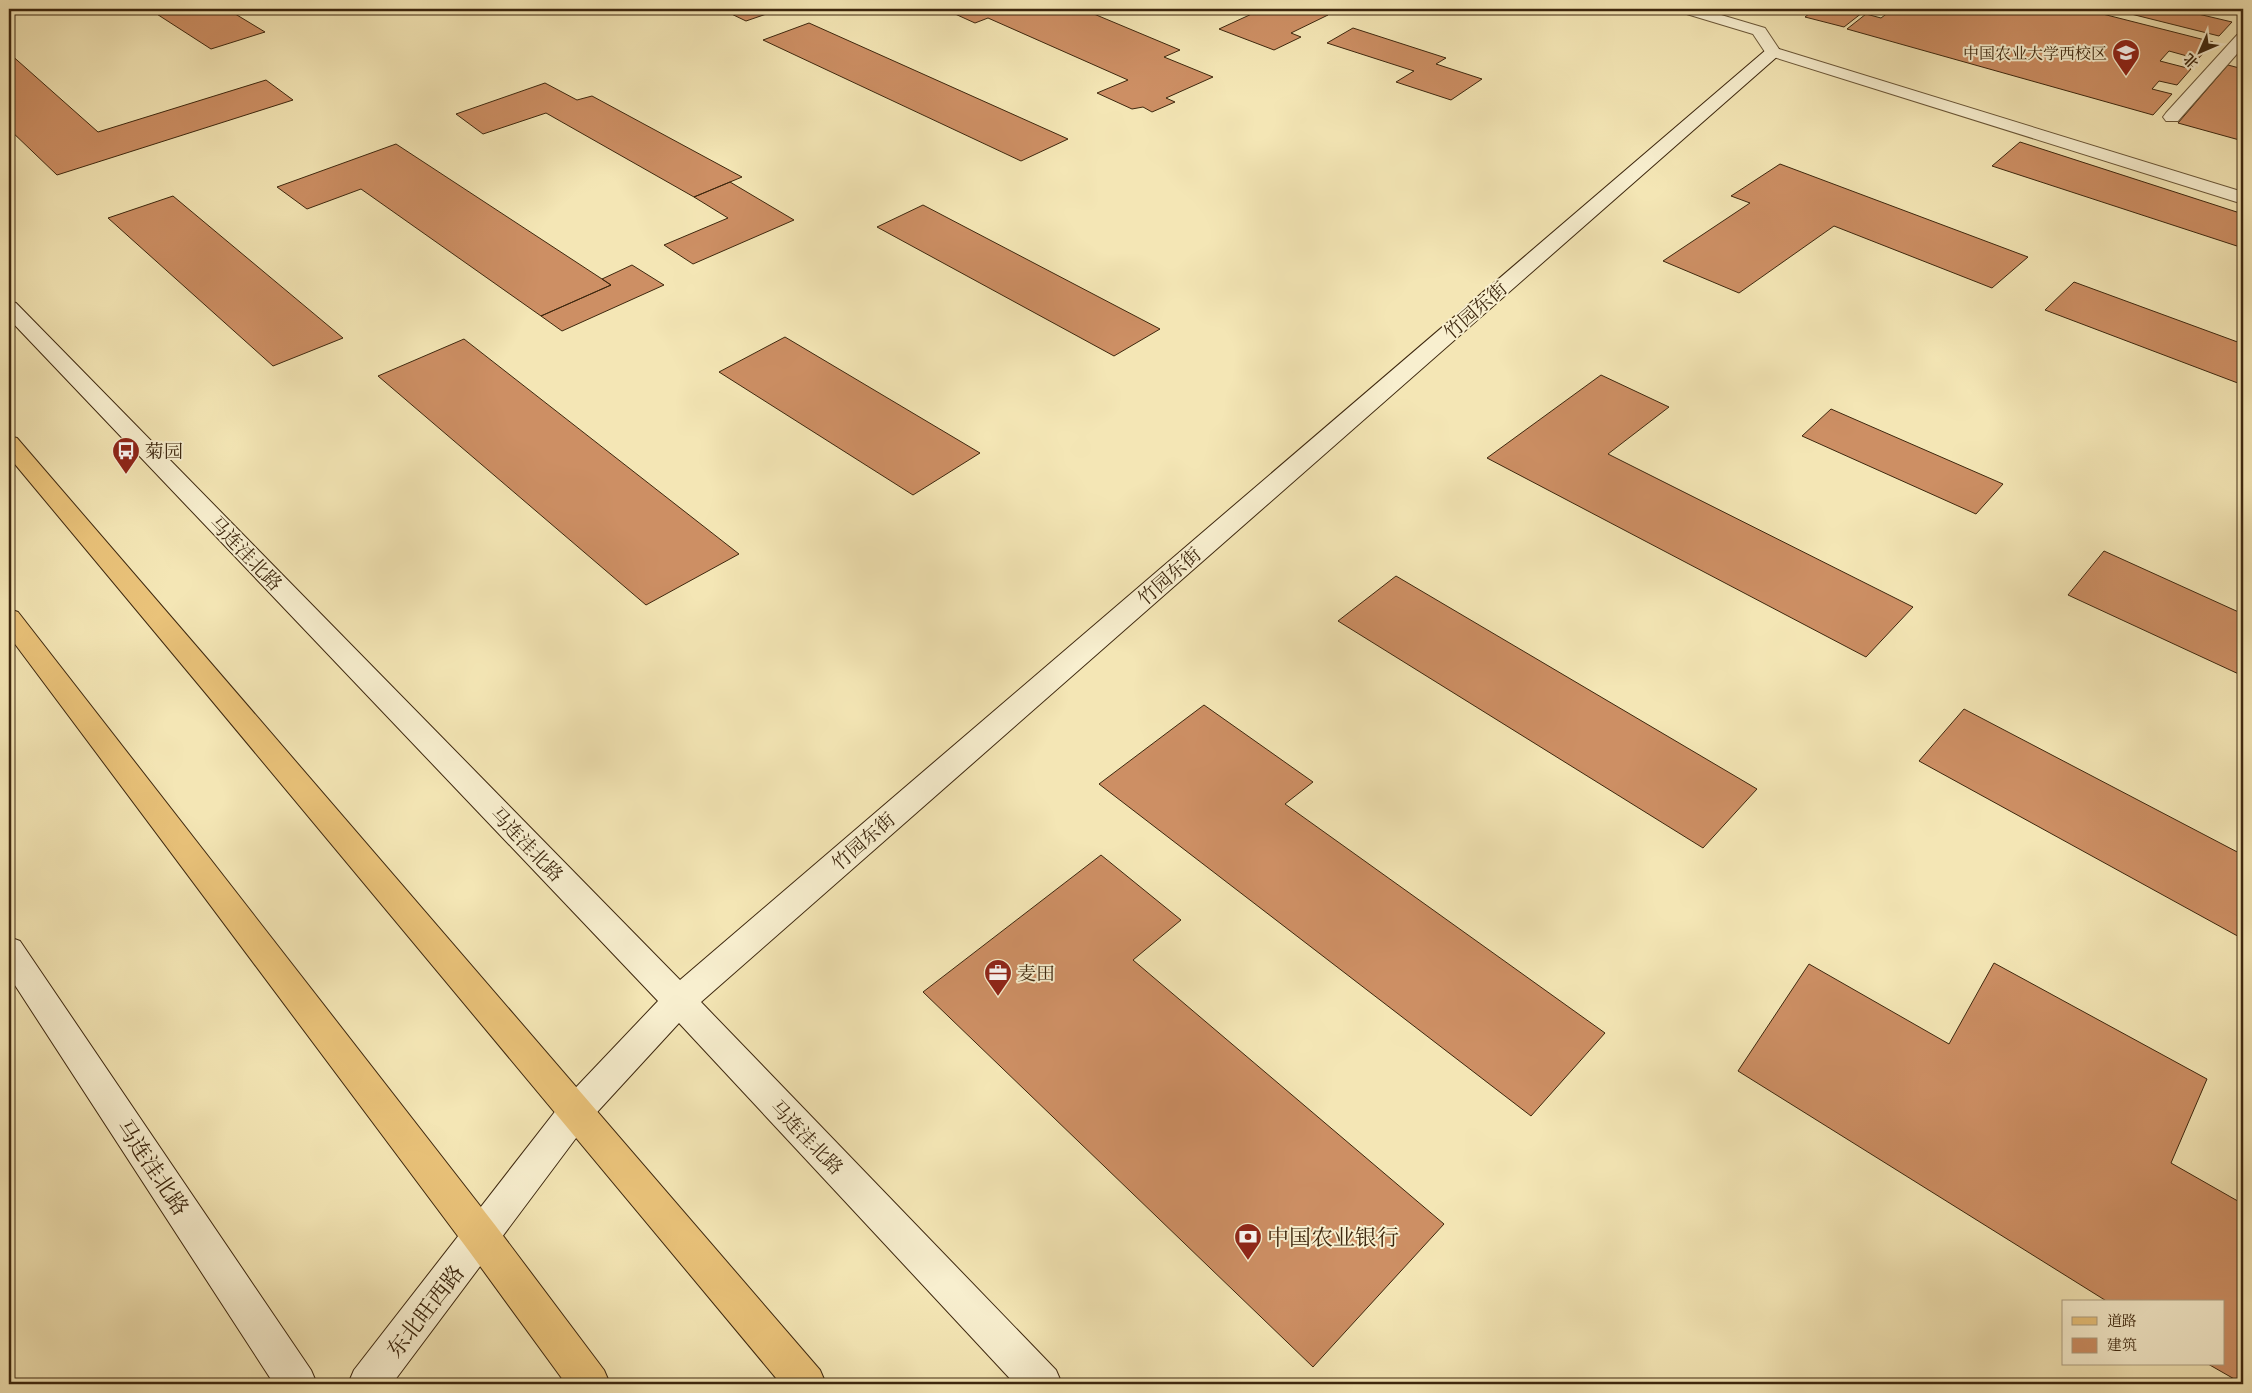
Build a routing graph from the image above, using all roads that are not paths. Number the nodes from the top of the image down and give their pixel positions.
1 (1685, 9) edge
2 (2243, 38) edge
3 (1773, 52) junction
4 (2172, 117) dead end
5 (2243, 198) edge
6 (9, 307) edge
7 (9, 443) edge
8 (9, 618) edge
9 (9, 950) edge
10 (678, 1001) junction
11 (576, 1112) junction
12 (482, 1238) junction
13 (297, 1384) edge
14 (368, 1384) edge
15 (590, 1384) edge
16 (806, 1384) edge
17 (1042, 1384) edge

1 - 3 street
2 - 4 street
3 - 5 street
3 - 10 street, 竹园东街
6 - 10 street, 马连洼北路
7 - 11 main road
8 - 12 main road
9 - 13 street, 马连洼北路
10 - 11 street, 竹园东街
10 - 17 street, 马连洼北路
11 - 12 street, 东北旺西路
11 - 16 main road
12 - 14 street, 东北旺西路
12 - 15 main road

